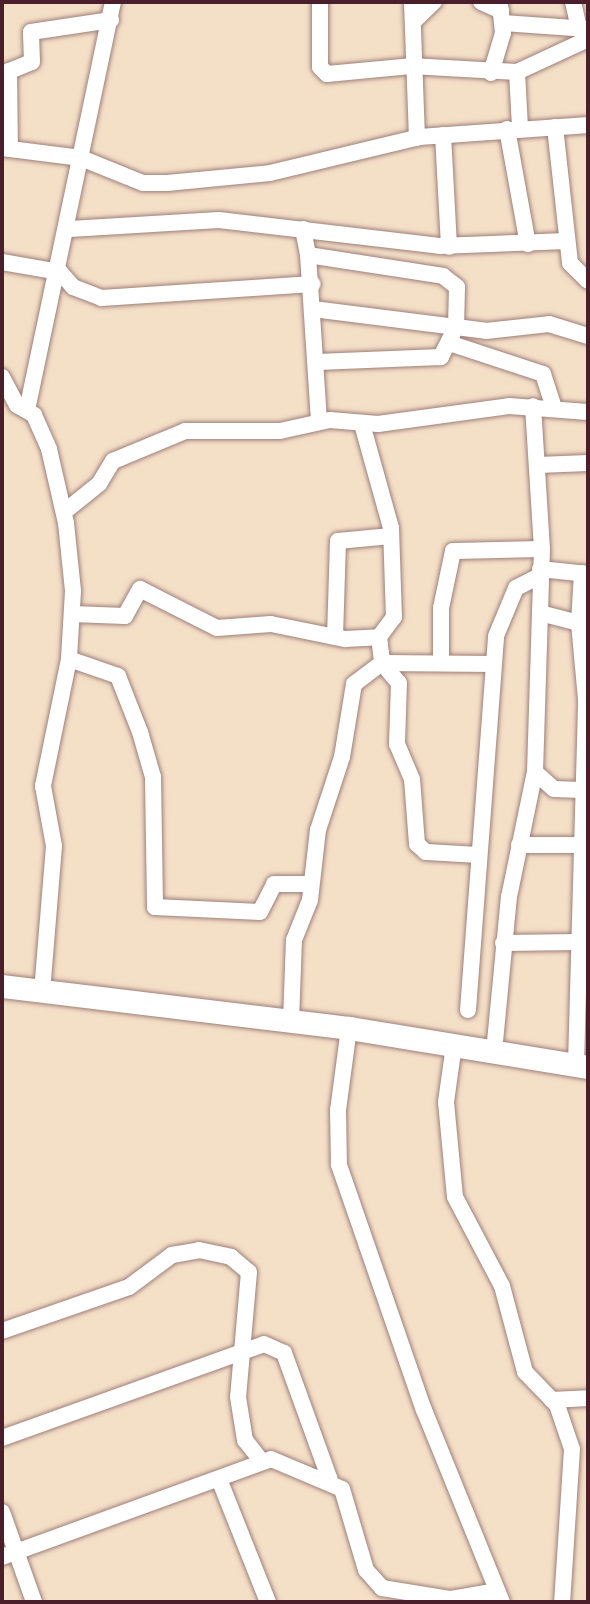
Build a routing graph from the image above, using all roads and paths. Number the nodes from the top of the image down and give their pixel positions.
1 (113, 2) edge
2 (320, 2) edge
3 (412, 2) edge
4 (434, 2) edge
5 (481, 2) edge
6 (573, 2) edge
7 (501, 12) edge
8 (111, 20) junction
9 (414, 21) junction
10 (585, 32) edge
11 (411, 66) junction
12 (5, 72) edge
13 (517, 72) junction
14 (491, 73) junction
15 (588, 125) edge
16 (555, 127) junction
17 (514, 129) junction
18 (443, 135) junction
19 (417, 138) junction
20 (6, 148) edge
21 (81, 158) junction
22 (70, 229) junction
23 (303, 229) junction
24 (567, 241) junction
25 (528, 244) junction
26 (449, 247) junction
27 (308, 255) junction
28 (2, 262) edge
29 (60, 272) junction
30 (588, 281) edge
31 (313, 284) junction
32 (313, 309) junction
33 (456, 327) junction
34 (588, 335) edge
35 (452, 344) junction
36 (317, 362) junction
37 (2, 377) edge
38 (533, 406) junction
39 (554, 408) junction
40 (27, 410) junction
41 (588, 412) edge
42 (319, 421) junction
43 (362, 424) junction
44 (588, 463) edge
45 (538, 465) junction
46 (64, 512) junction
47 (391, 536) junction
48 (542, 549) junction
49 (540, 572) junction
50 (585, 574) edge
51 (540, 613) junction
52 (72, 614) junction
53 (582, 635) edge
54 (335, 637) junction
55 (379, 637) junction
56 (69, 659) junction
57 (441, 661) junction
58 (382, 663) junction
59 (493, 664) junction
60 (587, 699) edge
61 (586, 747) edge
62 (535, 772) junction
63 (586, 790) edge
64 (519, 845) junction
65 (584, 845) edge
66 (479, 855) junction
67 (311, 884) junction
68 (584, 899) edge
69 (503, 943) junction
70 (582, 943) edge
71 (2, 986) edge
72 (42, 991) junction
73 (468, 1010) dead end
74 (291, 1021) junction
75 (349, 1028) junction
76 (454, 1045) junction
77 (494, 1052) junction
78 (582, 1065) edge
79 (2, 1331) edge
80 (239, 1353) junction
81 (588, 1398) edge
82 (552, 1400) junction
83 (2, 1438) edge
84 (260, 1458) junction
85 (219, 1479) junction
86 (330, 1480) junction
87 (2, 1512) edge
88 (9, 1555) edge
89 (385, 1595) edge
90 (500, 1597) edge
91 (34, 1602) edge
92 (268, 1602) edge
93 (562, 1602) edge

1 - 8 street
2 - 11 street
3 - 9 street
4 - 9 street
5 - 7 street
6 - 10 street
7 - 10 street
7 - 14 street
8 - 12 street
8 - 21 street
9 - 11 street
10 - 13 street
11 - 14 street
11 - 19 street
12 - 20 street
13 - 14 street
13 - 17 street
15 - 16 street
16 - 17 street
16 - 24 street
17 - 18 street
17 - 25 street
18 - 19 street
18 - 26 street
19 - 21 street
20 - 21 street
21 - 22 street
22 - 23 street
22 - 29 street
23 - 26 street
23 - 27 street
24 - 25 street
24 - 30 street
25 - 26 street
27 - 31 street
27 - 33 street
28 - 29 street
29 - 31 street
29 - 40 street
31 - 32 street
32 - 33 street
32 - 36 street
33 - 34 street
33 - 35 street
35 - 36 street
35 - 39 street
36 - 42 street
37 - 40 street
38 - 39 street
38 - 43 street
38 - 45 street
39 - 41 street
40 - 46 street
42 - 43 street
42 - 46 street
43 - 47 street
44 - 45 street
45 - 48 street
46 - 52 street
47 - 54 street
47 - 55 street
48 - 49 street
48 - 57 street
49 - 50 street
49 - 51 street
49 - 59 street
50 - 53 street
51 - 53 street
51 - 62 street
52 - 54 street
52 - 56 street
53 - 60 street
54 - 55 street
55 - 58 street
56 - 67 street
56 - 72 street
57 - 58 street
57 - 59 street
58 - 66 street
58 - 67 street
59 - 66 street
60 - 61 street
61 - 63 street
62 - 63 street
62 - 64 street
63 - 65 street
64 - 65 street
64 - 69 street
65 - 68 street
66 - 73 street
67 - 74 street
68 - 70 street
69 - 70 street
69 - 77 street
70 - 78 street
71 - 72 street
72 - 74 street
74 - 75 street
75 - 76 street
75 - 90 street
76 - 77 street
76 - 82 street
77 - 78 street
79 - 80 street
80 - 83 street
80 - 84 street
80 - 86 street
81 - 82 street
82 - 93 street
84 - 85 street
84 - 86 street
85 - 88 street
85 - 92 street
86 - 89 street
87 - 88 street
88 - 91 street
89 - 90 street

